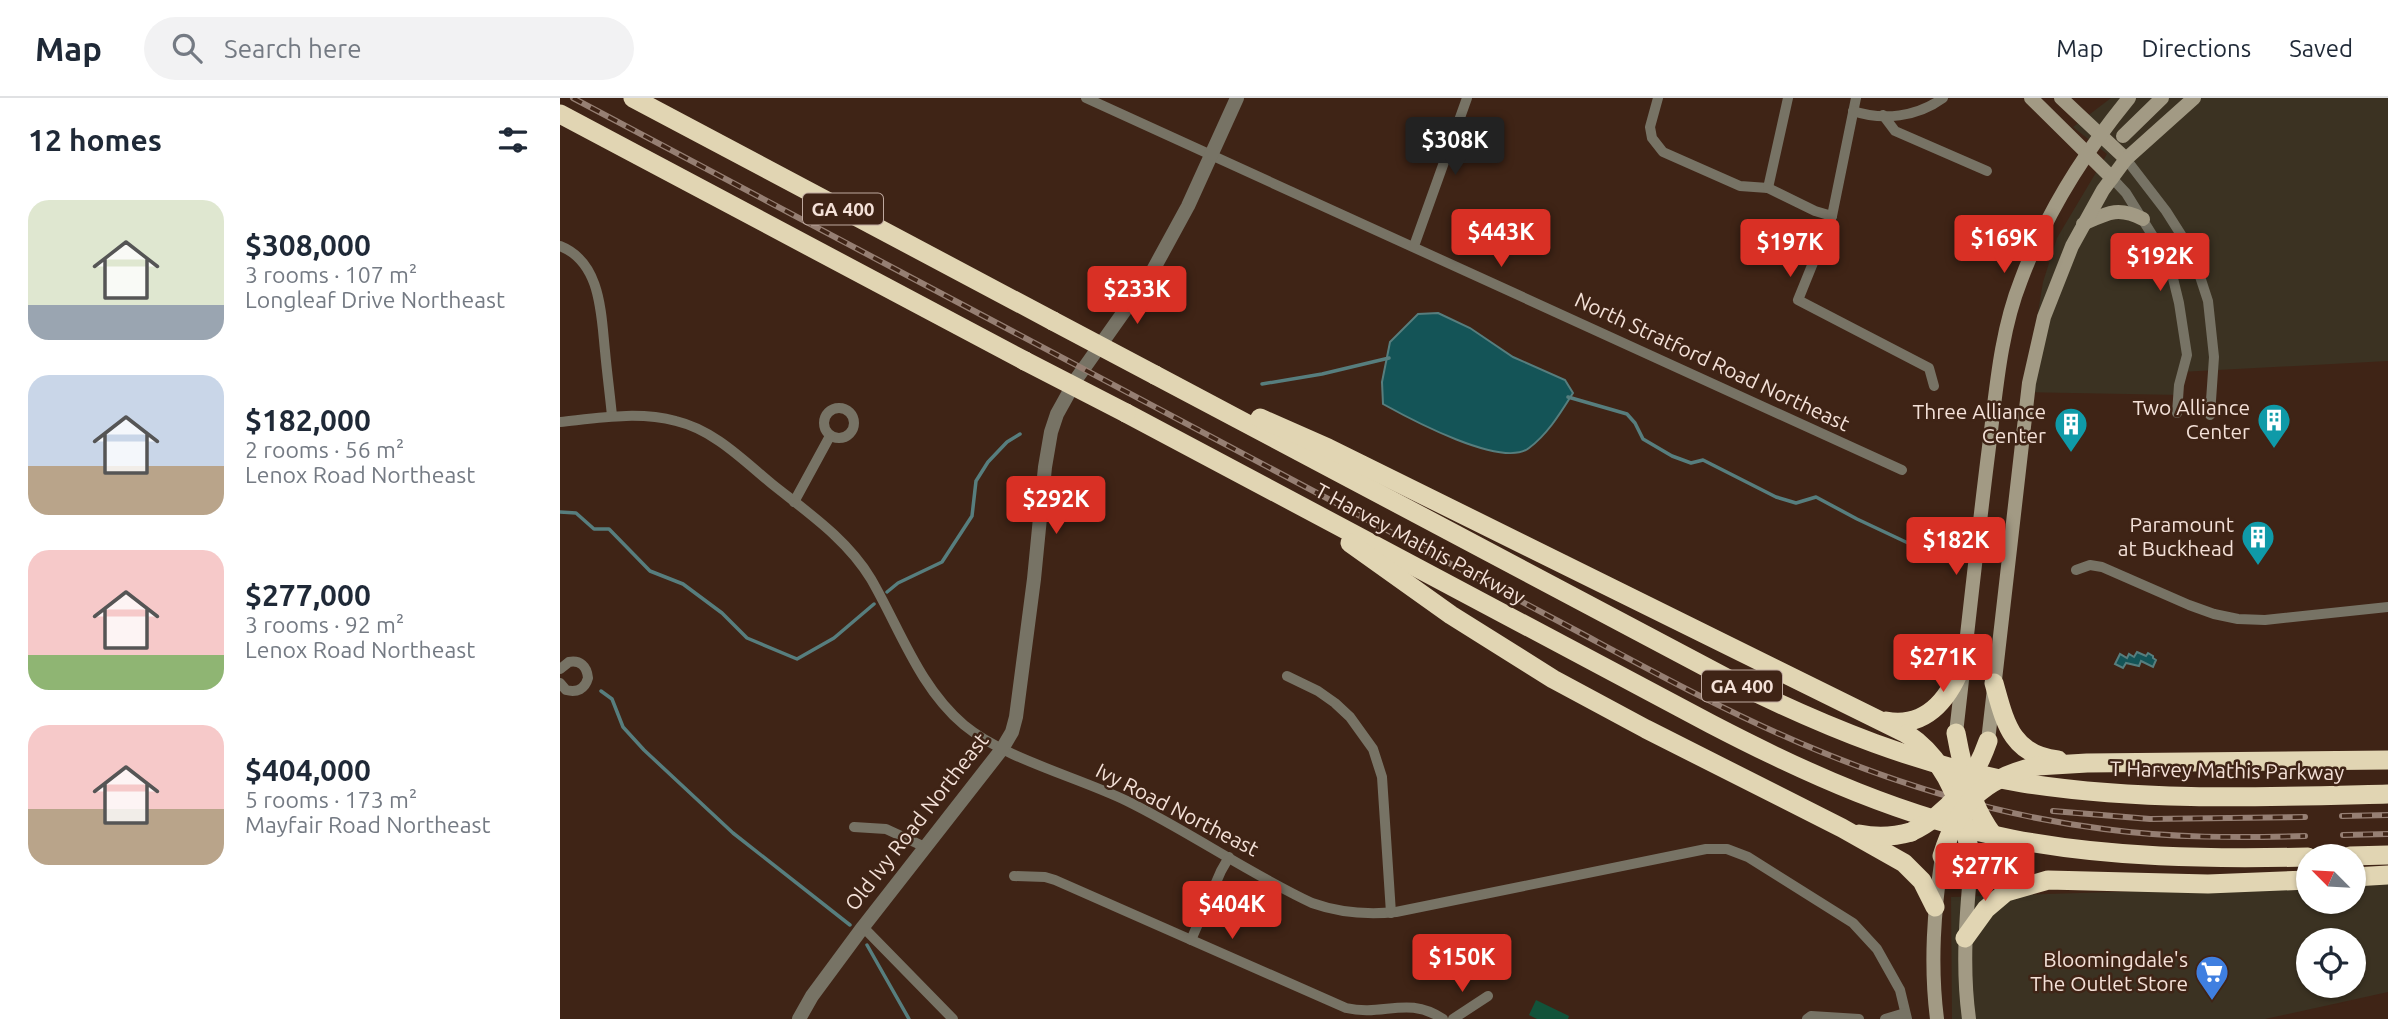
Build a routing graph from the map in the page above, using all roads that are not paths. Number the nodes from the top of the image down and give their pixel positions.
1 (633, 98) edge
2 (1086, 98) edge
3 (1237, 98) edge
4 (1467, 98) edge
5 (1658, 98) edge
6 (1788, 98) edge
7 (1856, 98) edge
8 (1943, 98) edge
9 (2031, 98) edge
10 (2061, 98) edge
11 (2129, 98) edge
12 (2162, 98) edge
13 (2194, 98) edge
14 (1853, 111) junction
15 (560, 114) edge
16 (1883, 116) junction
17 (2100, 133) junction
18 (2123, 136) junction
19 (2086, 153) junction
20 (1212, 155) junction
21 (2126, 159) junction
22 (1986, 171) dead end
23 (2112, 178) junction
24 (1768, 188) junction
25 (1832, 216) junction
26 (2143, 219) junction
27 (2083, 224) junction
28 (560, 246) edge
29 (1414, 246) junction
30 (1155, 375) junction
31 (1934, 386) dead end
32 (2177, 413) dead end
33 (2210, 415) dead end
34 (612, 416) junction
35 (560, 422) edge
36 (830, 436) dead end
37 (1902, 470) dead end
38 (794, 502) junction
39 (1314, 513) junction
40 (2076, 570) dead end
41 (2388, 607) edge
42 (1964, 659) junction
43 (560, 669) edge
44 (1287, 676) dead end
45 (1994, 683) junction
46 (562, 690) edge
47 (1875, 718) junction
48 (1956, 733) joint
49 (1987, 741) joint
50 (1002, 748) junction
51 (2388, 760) edge
52 (2087, 762) junction
53 (2388, 794) edge
54 (1964, 799) junction
55 (854, 827) dead end
56 (1842, 828) junction
57 (925, 847) junction
58 (2388, 855) edge
59 (1942, 856) joint
60 (2366, 856) edge
61 (1230, 857) junction
62 (2296, 857) edge
63 (1971, 865) joint
64 (1014, 876) dead end
65 (2388, 876) edge
66 (2366, 877) edge
67 (2048, 880) junction
68 (2296, 880) edge
69 (1935, 906) junction
70 (1391, 913) junction
71 (863, 927) junction
72 (1965, 939) junction
73 (1191, 940) junction
74 (1488, 996) dead end
75 (1906, 1016) edge
76 (799, 1019) edge
77 (953, 1019) edge
78 (1443, 1019) edge
79 (1453, 1019) edge
80 (1807, 1019) edge
81 (1859, 1019) edge
82 (1885, 1019) edge
83 (1937, 1019) edge
84 (1969, 1019) edge

1 - 30 highway, T Harvey Mathis Parkway / GA 400, bridge
2 - 20 street, North Stratford Road Northeast
3 - 20 street, Old Ivy Road Northeast
4 - 29 street
5 - 24 street
6 - 24 street
7 - 14 street
8 - 16 street
9 - 19 main road
10 - 17 main road
11 - 17 main road
12 - 18 main road
13 - 21 main road
14 - 16 street
14 - 25 street
15 - 39 highway, T Harvey Mathis Parkway / GA 400, bridge
16 - 22 street
17 - 18 main road
17 - 19 main road
17 - 21 main road
18 - 21 main road
19 - 23 main road
19 - 42 main road
20 - 29 street, North Stratford Road Northeast
20 - 50 street, Old Ivy Road Northeast
21 - 23 main road
21 - 33 street
23 - 26 street
23 - 27 main road
24 - 25 street
25 - 31 street
26 - 27 main road
26 - 32 street
27 - 45 main road
28 - 34 street
29 - 37 street, North Stratford Road Northeast
30 - 47 highway
30 - 53 highway, T Harvey Mathis Parkway / GA 400
34 - 35 street, Ivy Road Northeast
34 - 38 street, Ivy Road Northeast
36 - 38 street
38 - 50 street, Ivy Road Northeast
39 - 56 highway
39 - 62 highway, T Harvey Mathis Parkway / GA 400
40 - 41 street
42 - 47 highway
42 - 48 main road
43 - 46 street
44 - 70 street
45 - 49 main road
45 - 52 highway
47 - 54 highway, bridge
48 - 54 highway, bridge
49 - 54 highway, bridge
50 - 57 street, Old Ivy Road Northeast
50 - 61 street, Ivy Road Northeast
51 - 52 highway
52 - 54 highway, bridge
54 - 56 highway, bridge
54 - 59 highway, bridge
54 - 63 highway, bridge
54 - 67 highway, bridge
55 - 57 street
56 - 69 highway
57 - 71 street, Old Ivy Road Northeast
58 - 60 highway
59 - 69 main road
61 - 70 street, Ivy Road Northeast
61 - 73 street
63 - 72 main road
64 - 73 street
65 - 66 highway
67 - 68 highway
67 - 72 highway
69 - 83 main road
70 - 75 street, Ivy Road Northeast
71 - 76 street, Old Ivy Road Northeast
71 - 77 street
72 - 84 main road
73 - 78 street
74 - 79 street
75 - 82 street
80 - 81 street

